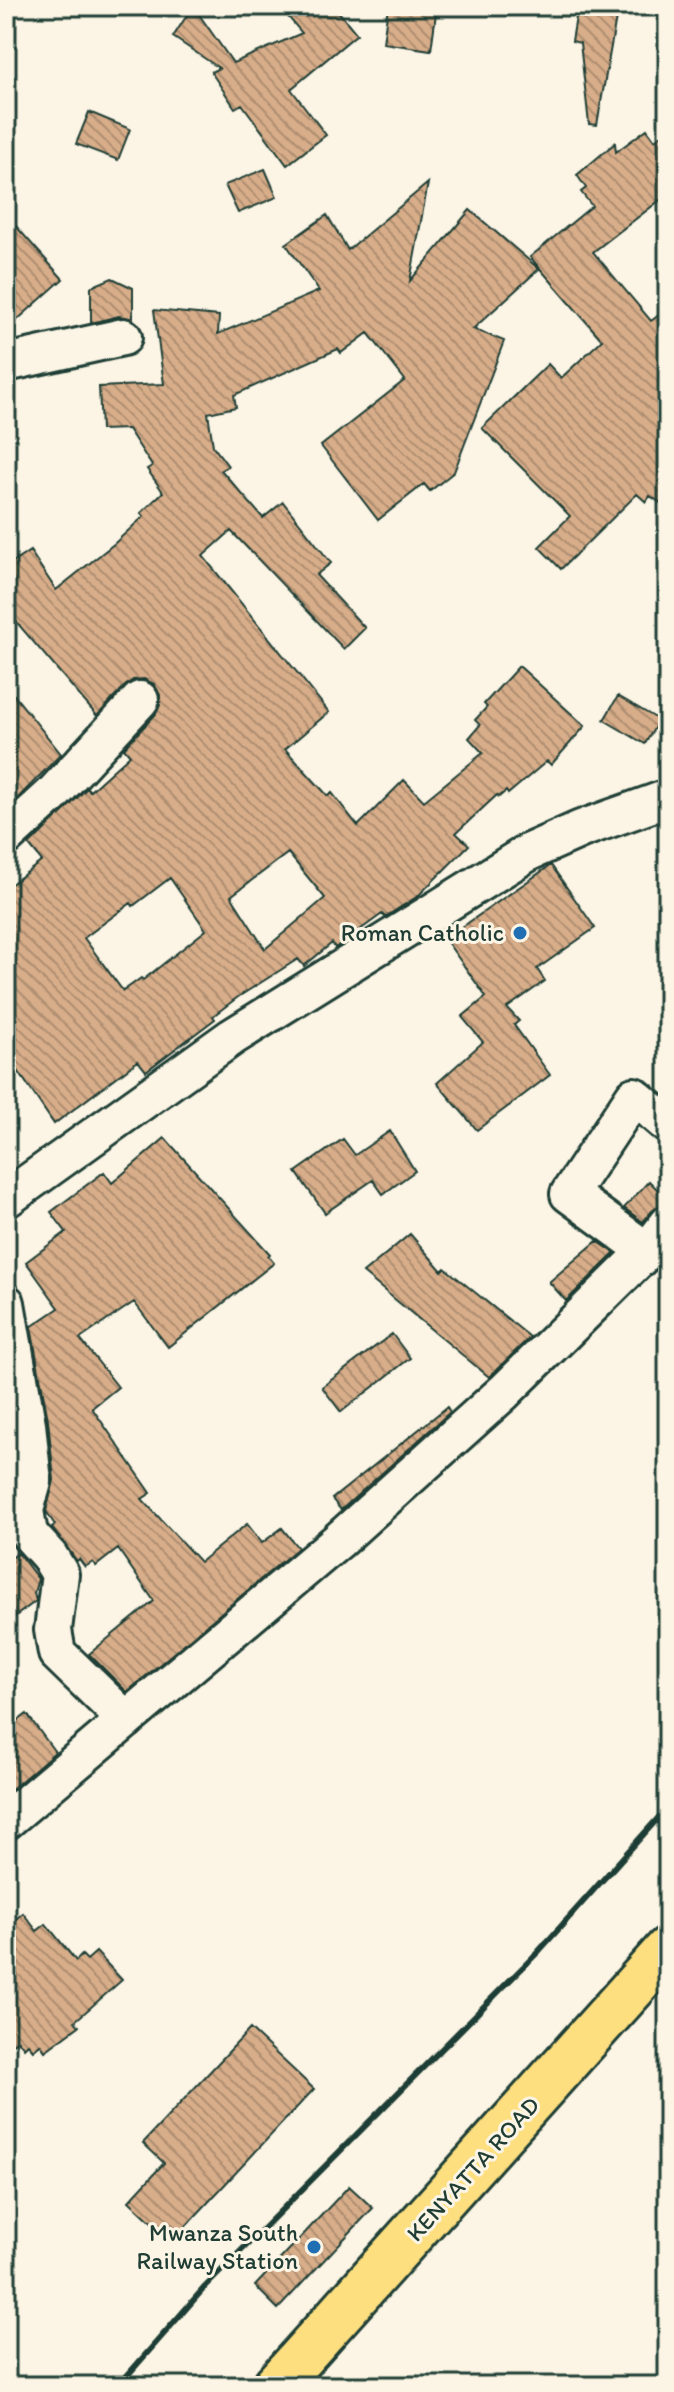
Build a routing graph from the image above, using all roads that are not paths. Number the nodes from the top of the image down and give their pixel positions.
1 (123, 337) dead end
2 (6, 363) edge
3 (140, 700) dead end
4 (668, 798) edge
5 (6, 837) edge
6 (668, 1125) edge
7 (6, 1199) edge
8 (658, 1237) edge
9 (6, 1303) edge
10 (126, 1720) junction
11 (6, 1821) edge
12 (668, 1949) edge
13 (275, 2386) edge

1 - 2 street
3 - 5 street
4 - 7 street
6 - 8 street
8 - 10 street
9 - 10 street
10 - 11 street
12 - 13 highway, KENYATTA ROAD

